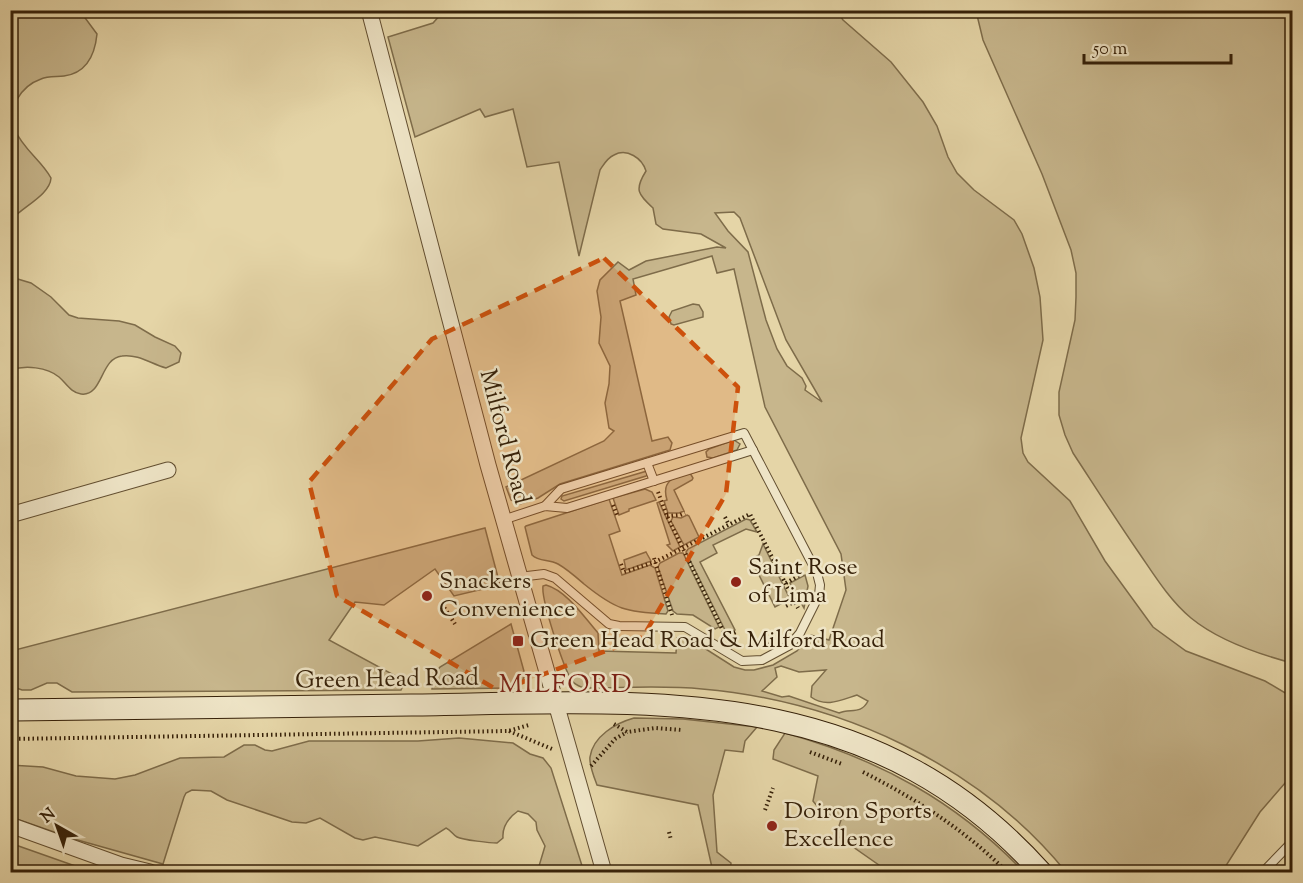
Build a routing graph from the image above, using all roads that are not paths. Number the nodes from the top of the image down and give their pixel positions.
1 (369, 10) edge
2 (753, 450) junction
3 (647, 463) junction
4 (168, 470) dead end
5 (654, 481) junction
6 (544, 506) junction
7 (10, 515) edge
8 (503, 520) junction
9 (519, 577) junction
10 (554, 702) junction
11 (10, 710) edge
12 (10, 825) edge
13 (1293, 842) edge
14 (150, 873) edge
15 (604, 873) edge
16 (1041, 873) edge
17 (1263, 873) edge

1 - 8 street, Milford Road
2 - 3 lane
2 - 5 lane
2 - 9 lane
3 - 5 lane
3 - 6 lane
4 - 7 street
5 - 6 lane
6 - 8 lane
8 - 9 street, Milford Road
9 - 10 street, Milford Road
10 - 11 street, Green Head Road
10 - 15 street, Milford Road
10 - 16 street, Green Head Road
12 - 14 street
13 - 17 lane

